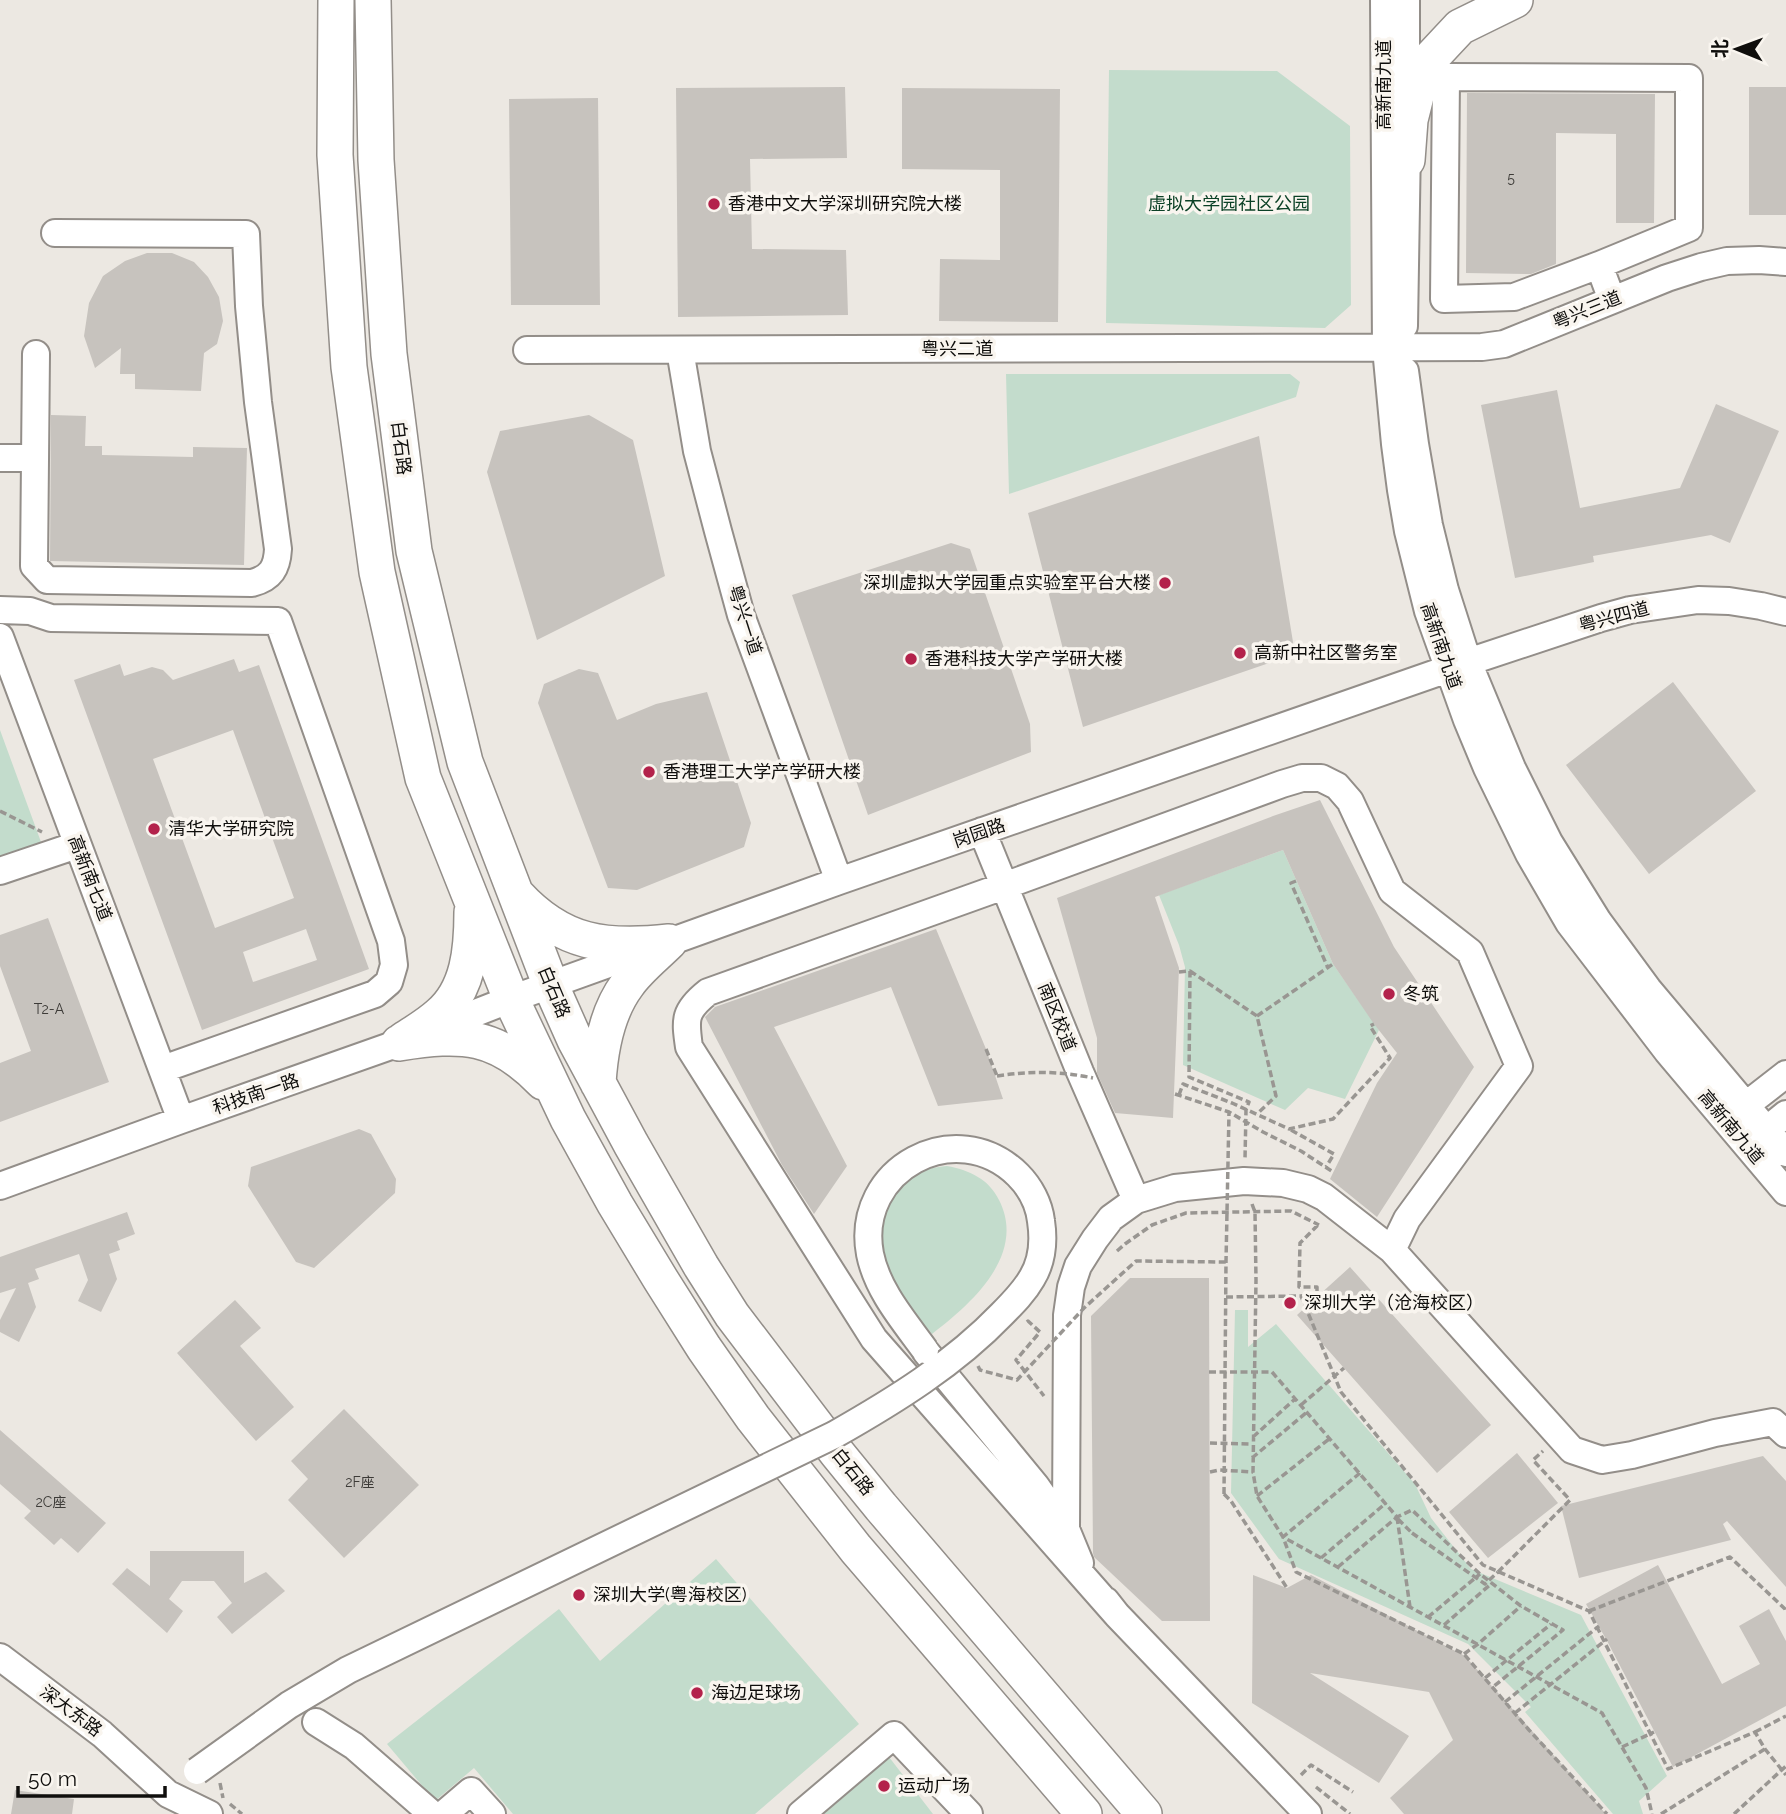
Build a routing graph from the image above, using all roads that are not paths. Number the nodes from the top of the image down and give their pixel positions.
1 (336, 0) edge
2 (373, 0) edge
3 (1384, 0) edge
4 (1406, 0) edge
5 (1515, 0) edge
6 (1407, 160) junction
7 (55, 233) dead end
8 (1786, 262) edge
9 (1599, 265) junction
10 (1612, 300) junction
11 (1395, 348) junction
12 (527, 350) dead end
13 (680, 350) junction
14 (36, 354) dead end
15 (0, 458) edge
16 (35, 458) junction
17 (148, 581) junction
18 (0, 610) edge
19 (30, 611) junction
20 (1786, 612) edge
21 (0, 637) edge
22 (1458, 665) junction
23 (982, 831) junction
24 (75, 846) junction
25 (0, 871) edge
26 (839, 881) junction
27 (1004, 886) junction
28 (514, 892) junction
29 (472, 901) junction
30 (669, 942) junction
31 (551, 986) junction
32 (511, 999) junction
33 (399, 1043) junction
34 (163, 1069) junction
35 (1786, 1074) edge
36 (598, 1083) junction
37 (558, 1097) junction
38 (1736, 1112) junction
39 (181, 1120) junction
40 (1766, 1130) edge
41 (1786, 1153) edge
42 (0, 1186) edge
43 (1786, 1192) edge
44 (1136, 1200) junction
45 (1392, 1250) junction
46 (1786, 1434) edge
47 (1066, 1529) junction
48 (1117, 1615) junction
49 (0, 1657) edge
50 (316, 1722) dead end
51 (167, 1804) edge
52 (216, 1806) edge
53 (432, 1814) edge
54 (444, 1814) edge
55 (492, 1814) edge
56 (801, 1814) edge
57 (969, 1814) edge
58 (1084, 1814) edge
59 (1144, 1814) edge
60 (1308, 1814) edge

1 - 29 main road
2 - 28 main road, 白石路
3 - 11 street, 高新南九道
4 - 6 street, 高新南九道
5 - 6 main road
6 - 11 street, 高新南九道
7 - 17 street
8 - 10 street, 粤兴三道
9 - 9 street
9 - 10 street
10 - 11 street, 粤兴三道
11 - 13 street, 粤兴二道
11 - 22 street, 高新南九道
12 - 13 street, 粤兴二道
13 - 26 street, 粤兴一道
14 - 16 street
15 - 16 street
16 - 17 street
17 - 19 street
18 - 19 street
19 - 34 street
20 - 22 street, 粤兴四道
21 - 24 street, 高新南七道
22 - 23 street, 岗园路
22 - 38 street, 高新南九道
23 - 26 street, 岗园路
23 - 27 street, 南区校道
24 - 25 street
24 - 34 street, 高新南七道
26 - 30 street, 岗园路
27 - 44 street, 南区校道
27 - 45 street
27 - 48 street
28 - 30 main road
28 - 31 main road, 白石路
29 - 32 main road
29 - 33 main road
30 - 31 street, 岗园路
30 - 36 main road
31 - 32 street, 岗园路
31 - 36 main road, 白石路
32 - 33 street, 科技南一路
32 - 37 main road
33 - 37 main road
33 - 39 street, 科技南一路
34 - 39 street, 高新南七道
35 - 38 street
36 - 59 main road, 白石路
37 - 58 main road
38 - 40 street, 高新南九道
39 - 42 street, 科技南一路
40 - 41 street, 高新南九道
40 - 43 street, 高新南九道
44 - 45 street
44 - 47 street
45 - 46 street
47 - 48 street
47 - 51 street, bridge
48 - 60 street
49 - 51 street, 深大东路
50 - 53 street
51 - 52 street, 深大东路
54 - 55 street
56 - 57 street

